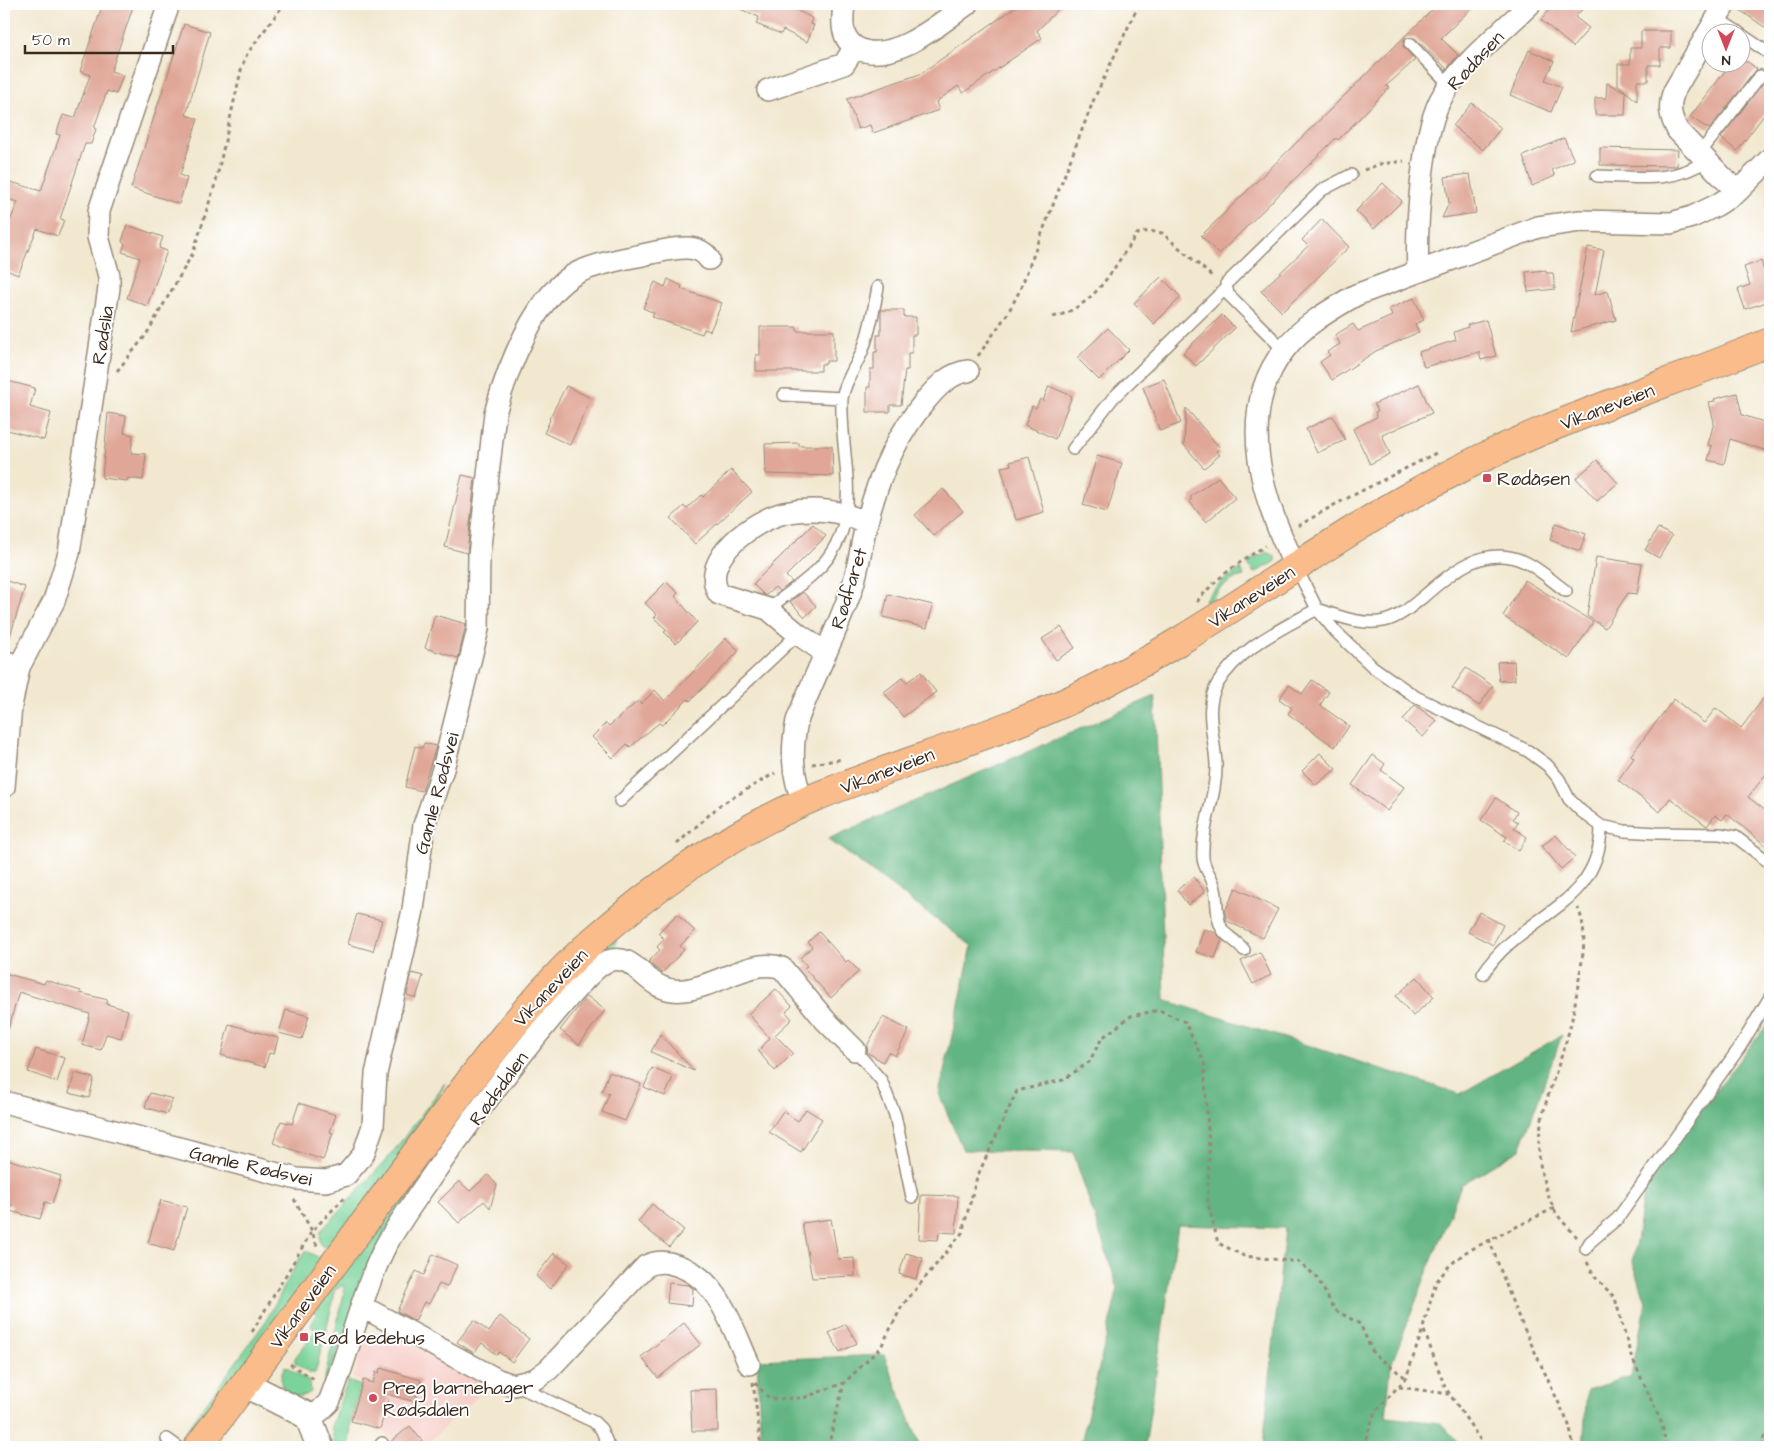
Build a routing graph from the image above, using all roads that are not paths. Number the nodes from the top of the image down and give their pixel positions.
1 (169, 4) edge
2 (844, 4) edge
3 (967, 4) edge
4 (1530, 4) edge
5 (1720, 11) edge
6 (1729, 22) edge
7 (1752, 42) edge
8 (1410, 44) dead end
9 (855, 47) junction
10 (1770, 54) edge
11 (1760, 76) dead end
12 (1450, 85) junction
13 (768, 90) dead end
14 (1703, 157) junction
15 (1770, 159) edge
16 (1351, 176) road end
17 (1597, 176) dead end
18 (1737, 192) junction
19 (709, 259) dead end
20 (1418, 272) junction
21 (878, 287) dead end
22 (1226, 287) junction
23 (1770, 342) edge
24 (1284, 350) junction
25 (968, 371) road end
26 (784, 395) dead end
27 (842, 398) junction
28 (1073, 449) dead end
29 (857, 518) junction
30 (1296, 567) junction
31 (1566, 591) dead end
32 (768, 609) junction
33 (1317, 609) junction
34 (798, 634) junction
35 (824, 652) junction
36 (11, 664) edge
37 (4, 787) edge
38 (620, 801) dead end
39 (803, 802) junction
40 (1601, 826) junction
41 (1770, 863) edge
42 (1244, 950) dead end
43 (1483, 974) dead end
44 (1770, 998) edge
45 (855, 1050) joint
46 (4, 1102) edge
47 (912, 1196) dead end
48 (1586, 1249) road end
49 (363, 1307) junction
50 (751, 1372) road end
51 (245, 1384) junction
52 (513, 1385) junction
53 (308, 1416) junction
54 (167, 1439) dead end
55 (178, 1447) edge
56 (198, 1447) edge
57 (320, 1447) edge
58 (609, 1447) edge

1 - 36 street, Rødslia
2 - 9 street
3 - 9 street
4 - 12 street, Rødåsen
5 - 6 lane
5 - 14 street
7 - 10 lane
8 - 12 lane
9 - 13 street
11 - 14 lane
12 - 20 street, Rødåsen
14 - 17 lane
14 - 18 street
15 - 18 street
16 - 22 lane
18 - 20 street
19 - 46 street, Gamle Rødsvei
20 - 24 street
21 - 27 lane
22 - 24 lane
22 - 28 lane
23 - 30 main road, Vikaneveien
24 - 30 street
25 - 29 street, Rødfaret
26 - 27 lane
27 - 29 lane
29 - 32 lane
29 - 32 street, Rødfaret
29 - 35 street, Rødfaret
30 - 33 lane
30 - 39 main road, Vikaneveien
31 - 33 lane
32 - 34 street, Rødfaret
33 - 40 lane
33 - 42 lane
34 - 35 street, Rødfaret
34 - 38 lane
35 - 39 street, Rødfaret
36 - 37 street, Rødslia
39 - 51 main road, Vikaneveien
40 - 41 lane
40 - 43 lane
44 - 48 lane
45 - 47 lane
45 - 49 street, Rødsdalen
49 - 52 street
49 - 53 street, Rødsdalen
50 - 52 street
51 - 53 street
51 - 56 main road, Vikaneveien
52 - 58 lane
53 - 57 street
54 - 55 lane

